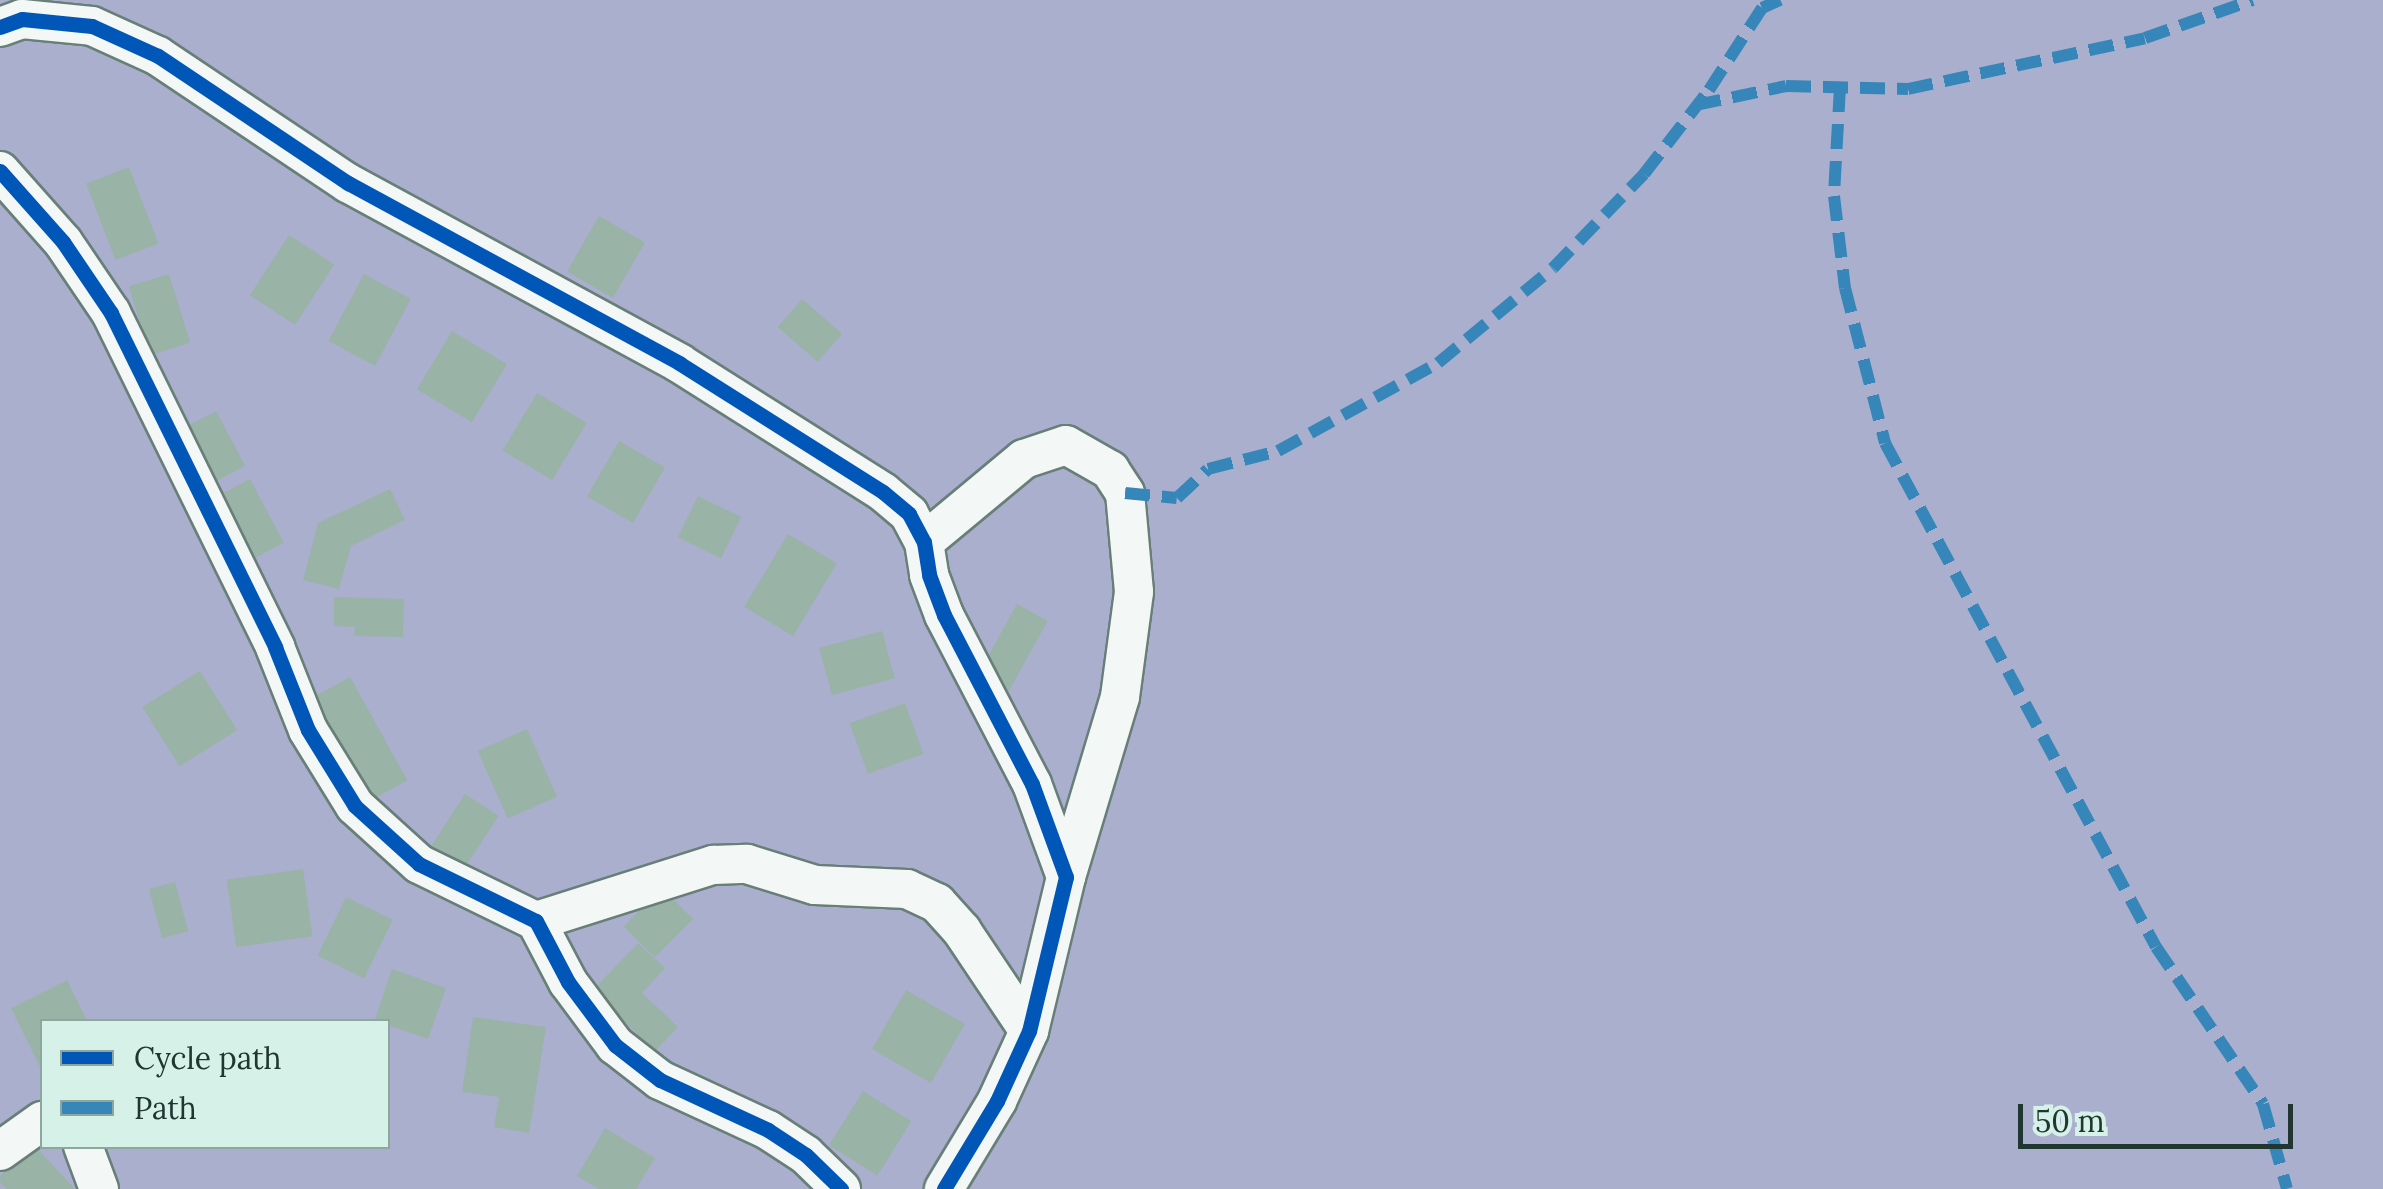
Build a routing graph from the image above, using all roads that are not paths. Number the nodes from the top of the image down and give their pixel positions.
1 (0, 27) edge
2 (0, 171) edge
3 (924, 542) junction
4 (1066, 876) junction
5 (536, 921) junction
6 (1029, 1031) junction
7 (40, 1121) edge
8 (83, 1149) edge
9 (0, 1151) edge
10 (100, 1189) edge
11 (841, 1189) edge
12 (944, 1189) edge

1 - 3 street
2 - 5 street
3 - 4 street
3 - 4 street
4 - 6 street
5 - 6 street
5 - 11 street
6 - 12 street
7 - 9 street
8 - 10 street

